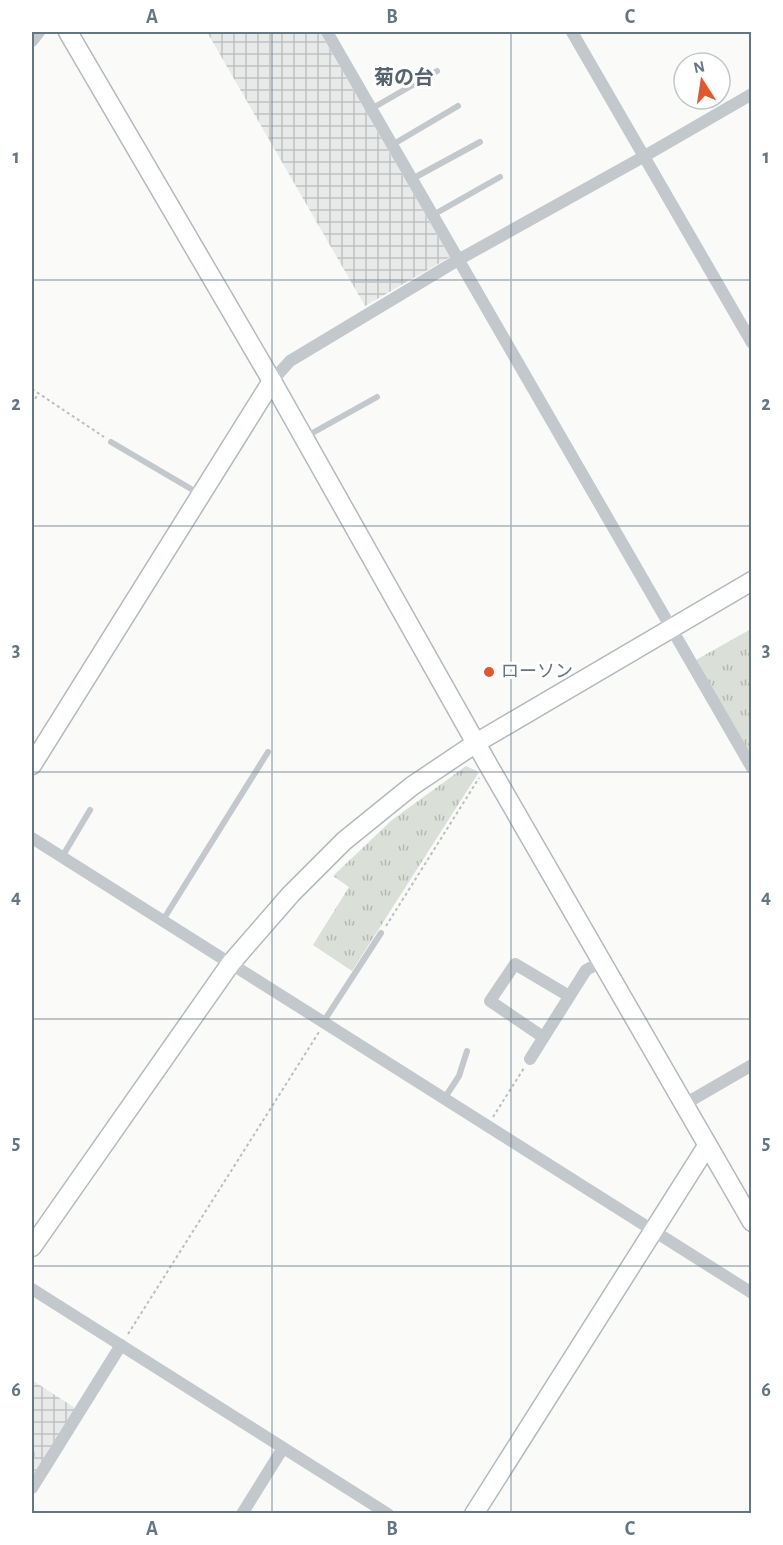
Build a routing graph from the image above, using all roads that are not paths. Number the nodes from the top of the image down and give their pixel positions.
1 (39, 32) edge
2 (68, 32) edge
3 (327, 32) edge
4 (572, 32) edge
5 (32, 41) edge
6 (437, 71) dead end
7 (752, 93) edge
8 (458, 106) dead end
9 (371, 109) junction
10 (480, 142) dead end
11 (392, 145) junction
12 (643, 157) junction
13 (500, 177) dead end
14 (412, 179) junction
15 (432, 215) junction
16 (458, 260) junction
17 (752, 343) edge
18 (272, 381) junction
19 (377, 397) dead end
20 (303, 438) junction
21 (111, 441) road end
22 (201, 494) junction
23 (752, 581) edge
24 (670, 628) junction
25 (476, 743) junction
26 (268, 752) dead end
27 (32, 765) edge
28 (752, 768) edge
29 (90, 810) dead end
30 (32, 838) edge
31 (62, 856) junction
32 (163, 921) junction
33 (381, 933) road end
34 (601, 962) junction
35 (231, 963) junction
36 (569, 996) junction
37 (325, 1022) junction
38 (543, 1037) junction
39 (466, 1051) dead end
40 (530, 1059) road end
41 (752, 1065) edge
42 (444, 1099) junction
43 (683, 1105) junction
44 (707, 1146) junction
45 (752, 1222) edge
46 (653, 1229) junction
47 (32, 1247) edge
48 (32, 1289) edge
49 (752, 1293) edge
50 (121, 1345) junction
51 (282, 1448) junction
52 (32, 1488) edge
53 (242, 1514) edge
54 (388, 1514) edge
55 (474, 1514) edge

1 - 5 street
2 - 18 street
3 - 9 street
4 - 12 street
6 - 9 lane
7 - 12 street
8 - 11 lane
9 - 11 street
10 - 14 lane
11 - 14 street
12 - 16 street
12 - 17 street
13 - 15 lane
14 - 15 street
15 - 16 street
16 - 18 street
16 - 24 street
18 - 20 street
18 - 22 street
19 - 20 lane
20 - 25 street
21 - 22 lane
22 - 27 street
23 - 24 street
24 - 25 street
24 - 28 street
25 - 34 street
25 - 35 street
26 - 32 lane
29 - 31 lane
30 - 31 street
31 - 32 street
32 - 35 street
33 - 37 lane
34 - 36 street
34 - 43 street
35 - 37 street
35 - 47 street
36 - 38 street
36 - 38 street
37 - 42 street
38 - 40 street
39 - 42 lane
41 - 43 street
42 - 46 street
43 - 44 street
44 - 45 street
44 - 46 street
46 - 49 street
46 - 55 street
48 - 50 street
50 - 51 street
50 - 52 street
51 - 53 street
51 - 54 street

